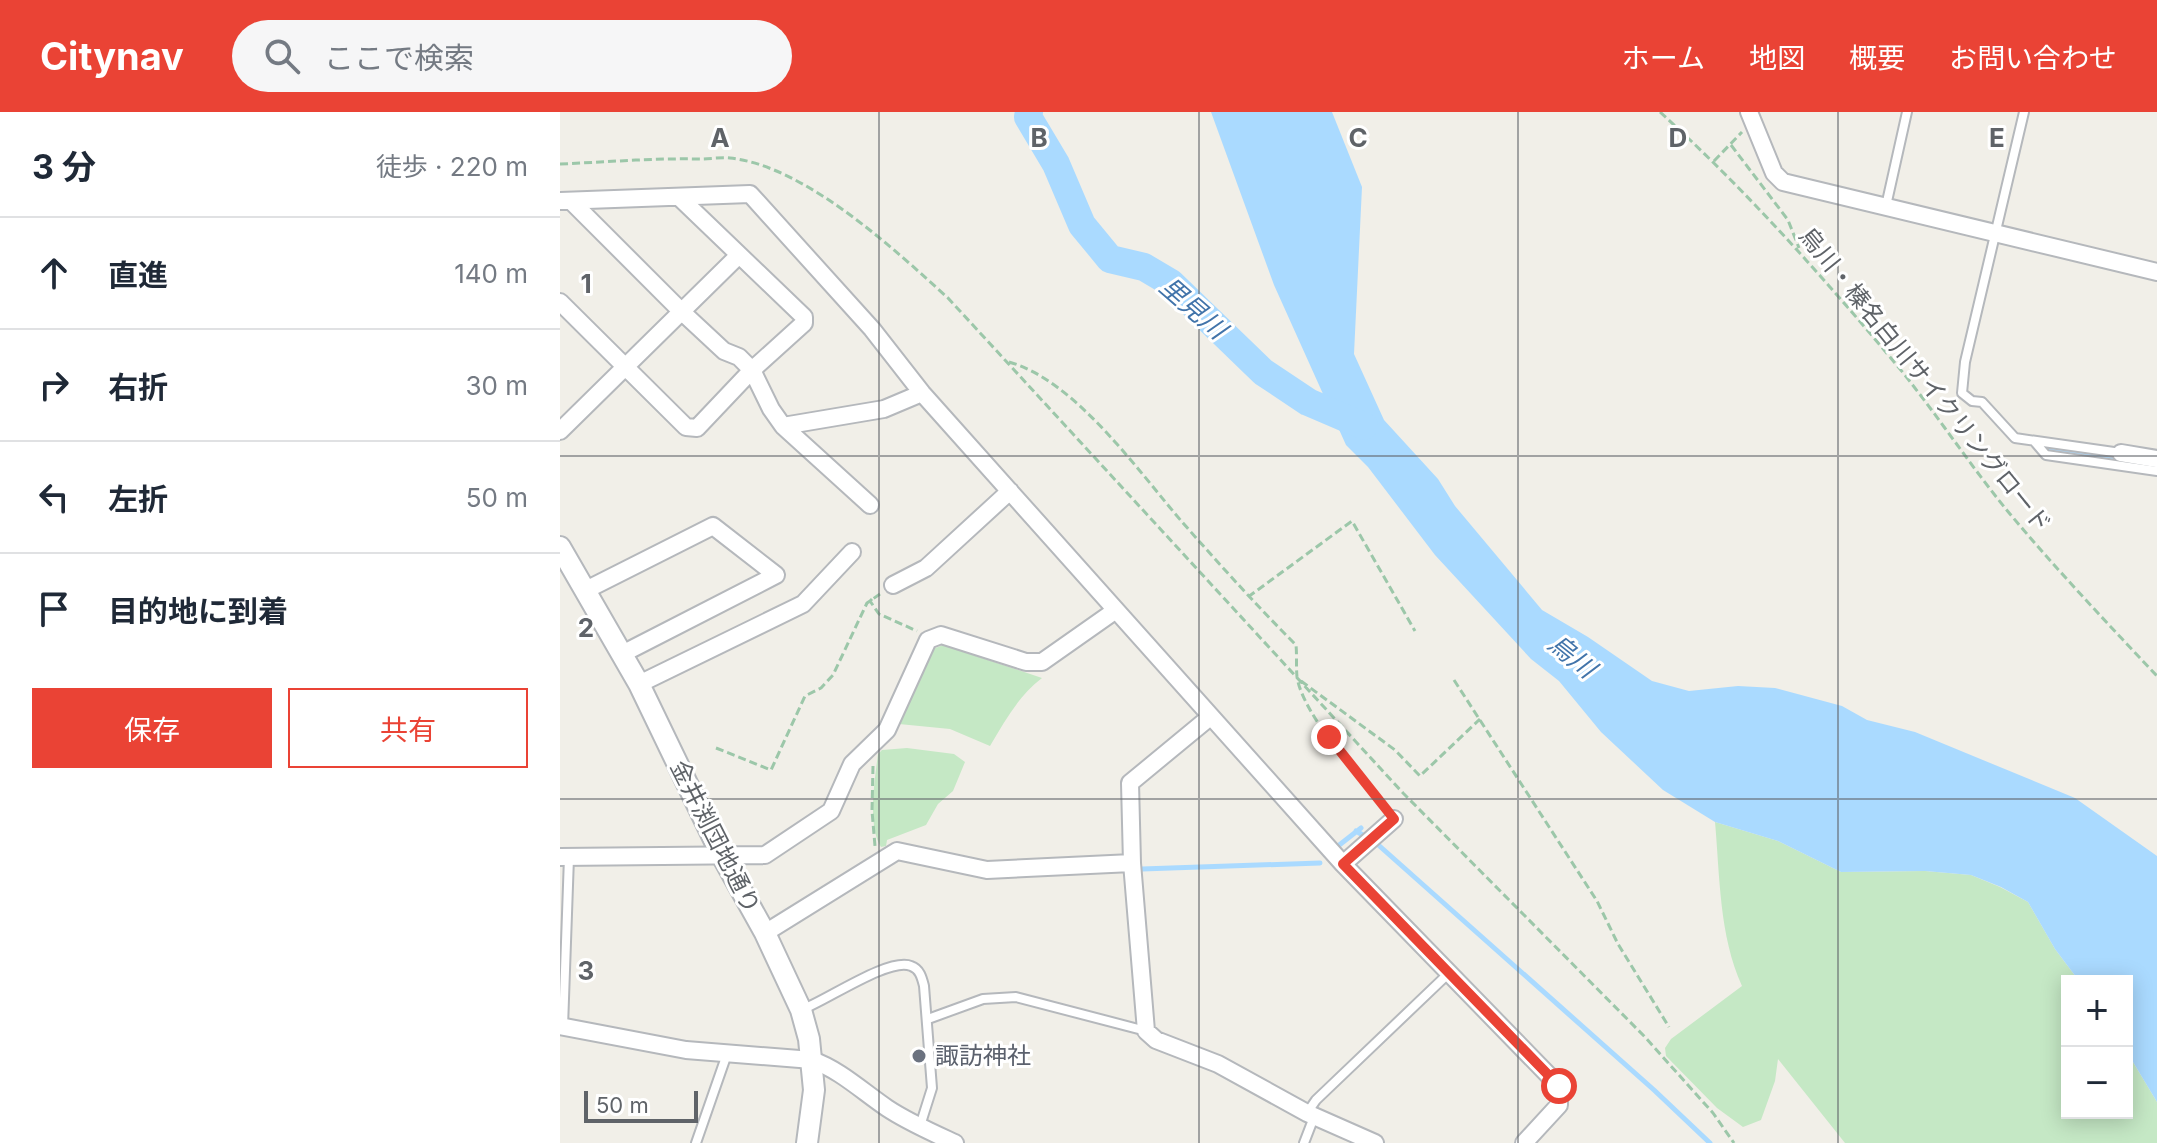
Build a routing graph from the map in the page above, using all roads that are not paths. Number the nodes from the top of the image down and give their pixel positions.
1 (1749, 112) edge
2 (1907, 112) edge
3 (2024, 112) edge
4 (679, 197) junction
5 (565, 201) edge
6 (1886, 206) junction
7 (1995, 233) junction
8 (739, 255) junction
9 (2157, 272) edge
10 (560, 302) edge
11 (681, 311) junction
12 (626, 366) junction
13 (752, 370) junction
14 (922, 393) junction
15 (783, 426) junction
16 (560, 431) edge
17 (2121, 453) joint
18 (2097, 457) junction
19 (2157, 459) edge
20 (2157, 471) edge
21 (1010, 491) junction
22 (870, 505) dead end
23 (560, 547) edge
24 (852, 552) dead end
25 (893, 585) road end
26 (586, 590) junction
27 (1116, 610) junction
28 (622, 654) junction
29 (639, 684) junction
30 (1210, 717) junction
31 (1394, 819) road end
32 (721, 854) junction
33 (564, 857) edge
34 (1132, 863) junction
35 (1343, 864) junction
36 (765, 933) junction
37 (1450, 973) junction
38 (801, 1010) junction
39 (928, 1019) junction
40 (561, 1026) edge
41 (1146, 1031) junction
42 (727, 1053) junction
43 (812, 1060) junction
44 (1311, 1114) junction
45 (920, 1127) junction
46 (696, 1143) edge
47 (807, 1143) edge
48 (955, 1143) edge
49 (1304, 1143) edge
50 (1375, 1143) edge
51 (1524, 1143) edge

1 - 6 street
2 - 6 lane
3 - 7 lane
4 - 5 street
4 - 8 street
4 - 14 street
5 - 11 street
6 - 7 street
7 - 9 street
7 - 18 lane
8 - 11 street
8 - 13 street
10 - 12 street
11 - 12 street
11 - 13 street
12 - 13 street
12 - 16 street
13 - 15 street
14 - 15 street
14 - 21 street
15 - 22 street
17 - 18 lane
17 - 19 street
18 - 20 lane
21 - 25 street
21 - 27 street
23 - 26 street, 金井渕団地通り
24 - 29 street
26 - 28 street, 金井渕団地通り
26 - 28 street
27 - 30 street
27 - 32 street
28 - 29 street, 金井渕団地通り
29 - 32 street, 金井渕団地通り
30 - 34 street
30 - 35 street
31 - 35 street
32 - 33 street
32 - 36 street, 金井渕団地通り
33 - 40 lane
34 - 36 street
34 - 41 street
35 - 37 street
36 - 38 street, 金井渕団地通り
37 - 44 lane
37 - 51 street
38 - 39 lane
38 - 43 street, 金井渕団地通り
39 - 41 lane
39 - 45 lane
40 - 42 street
41 - 44 street
42 - 43 street
42 - 46 lane
43 - 45 street
43 - 47 street, 金井渕団地通り
44 - 49 lane
44 - 50 street
45 - 48 street

